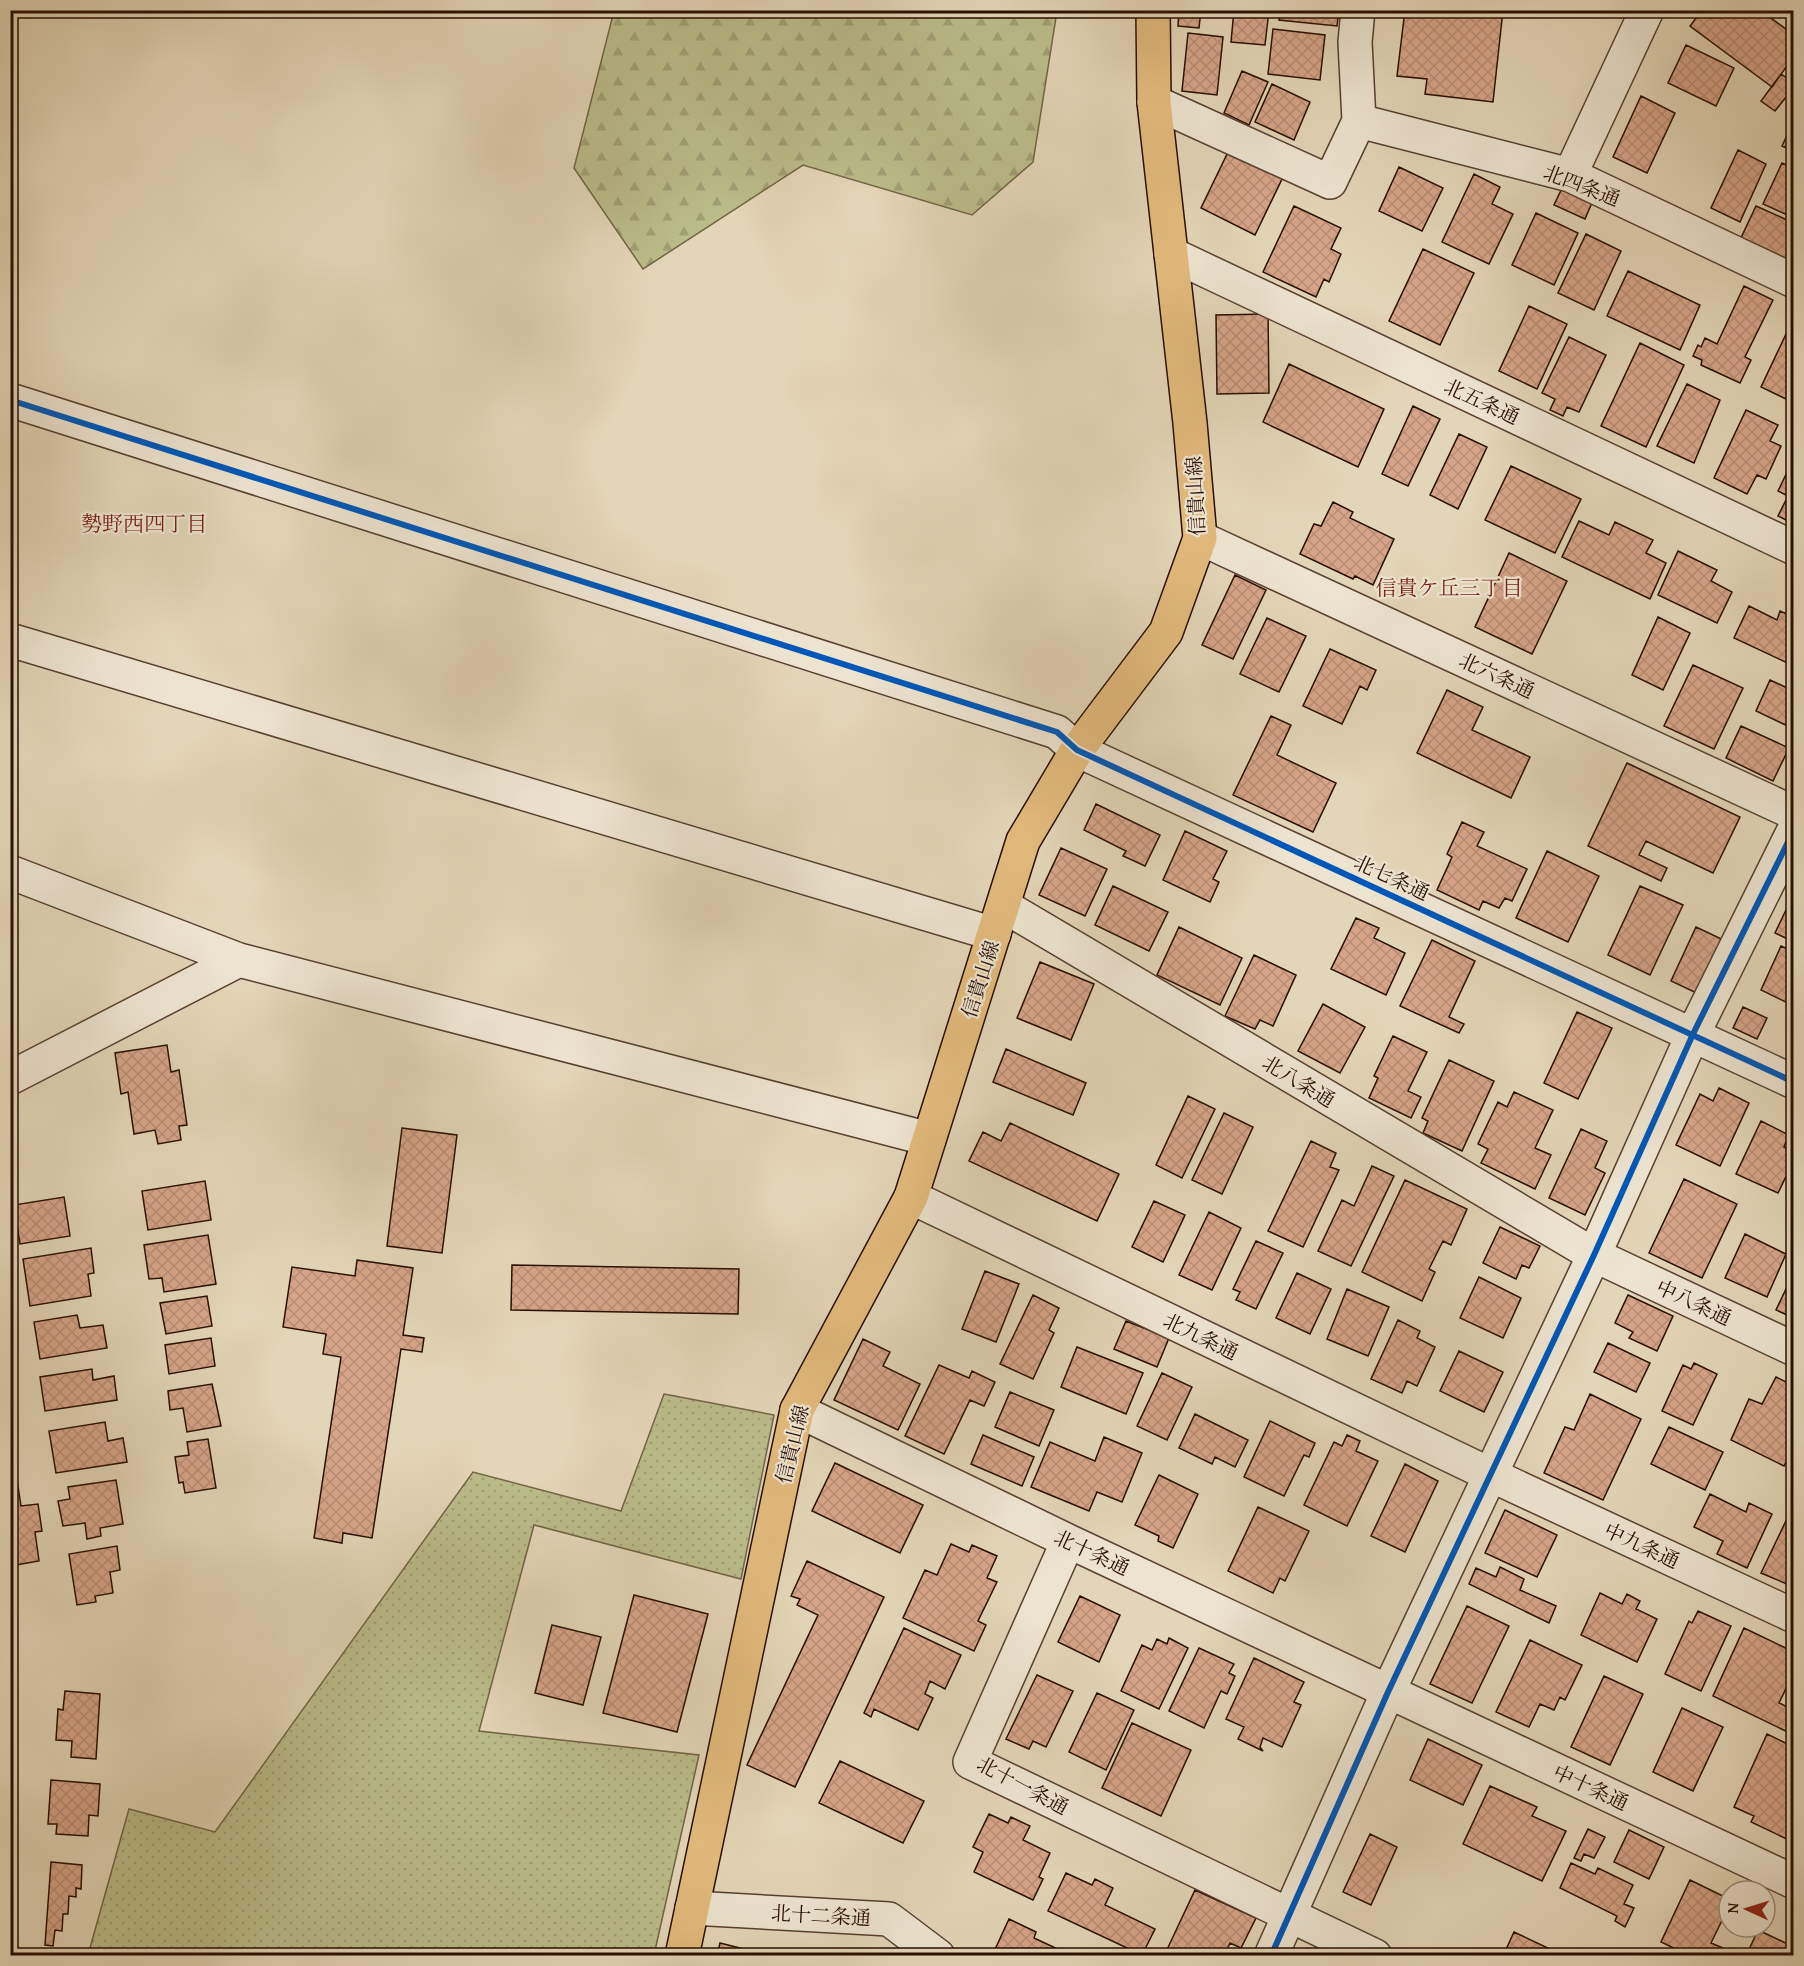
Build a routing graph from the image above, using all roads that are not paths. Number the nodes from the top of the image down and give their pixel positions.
1 (1153, 10) edge
2 (1358, 10) edge
3 (1647, 10) edge
4 (1154, 102) junction
5 (1359, 121) junction
6 (1570, 176) junction
7 (1171, 254) junction
8 (1794, 281) edge
9 (10, 400) edge
10 (1200, 538) junction
11 (1794, 548) edge
12 (10, 640) edge
13 (1077, 750) junction
14 (1794, 813) edge
15 (1794, 830) edge
16 (10, 872) edge
17 (999, 920) junction
18 (238, 960) junction
19 (1693, 1035) junction
20 (10, 1078) edge
21 (1794, 1082) edge
22 (929, 1139) junction
23 (911, 1197) junction
24 (1594, 1255) junction
25 (1794, 1350) edge
26 (797, 1410) junction
27 (1491, 1475) junction
28 (1068, 1541) junction
29 (1794, 1616) edge
30 (1388, 1692) junction
31 (1794, 1882) edge
32 (692, 1908) junction
33 (1289, 1915) junction
34 (925, 1952) edge
35 (682, 1956) edge
36 (1271, 1956) edge
37 (1375, 1956) edge

1 - 4 main road, 信貴山線
2 - 5 street
3 - 6 street
4 - 5 street
4 - 7 main road, 信貴山線
5 - 6 street, 北四条通
6 - 8 street, 北四条通
7 - 10 main road, 信貴山線
7 - 11 street, 北五条通
9 - 13 street, 北七条通
10 - 13 main road, 信貴山線
10 - 14 street, 北六条通
12 - 17 street, 北八条通
13 - 17 main road, 信貴山線
13 - 19 street, 北七条通
15 - 19 street
16 - 18 street
17 - 22 main road, 信貴山線
17 - 24 street, 北八条通
18 - 20 street
18 - 22 street
19 - 21 street, 北七条通
19 - 24 street
22 - 23 main road, 信貴山線
23 - 26 main road, 信貴山線
23 - 27 street, 北九条通
24 - 25 street, 中八条通
24 - 27 street
26 - 28 street, 北十条通
26 - 32 main road, 信貴山線
27 - 29 street, 中九条通
27 - 30 street
28 - 30 street, 北十条通
28 - 33 street, 北十一条通
30 - 31 street, 中十条通
30 - 33 street
32 - 34 street, 北十二条通
32 - 35 main road, 信貴山線
33 - 36 street
33 - 37 street

